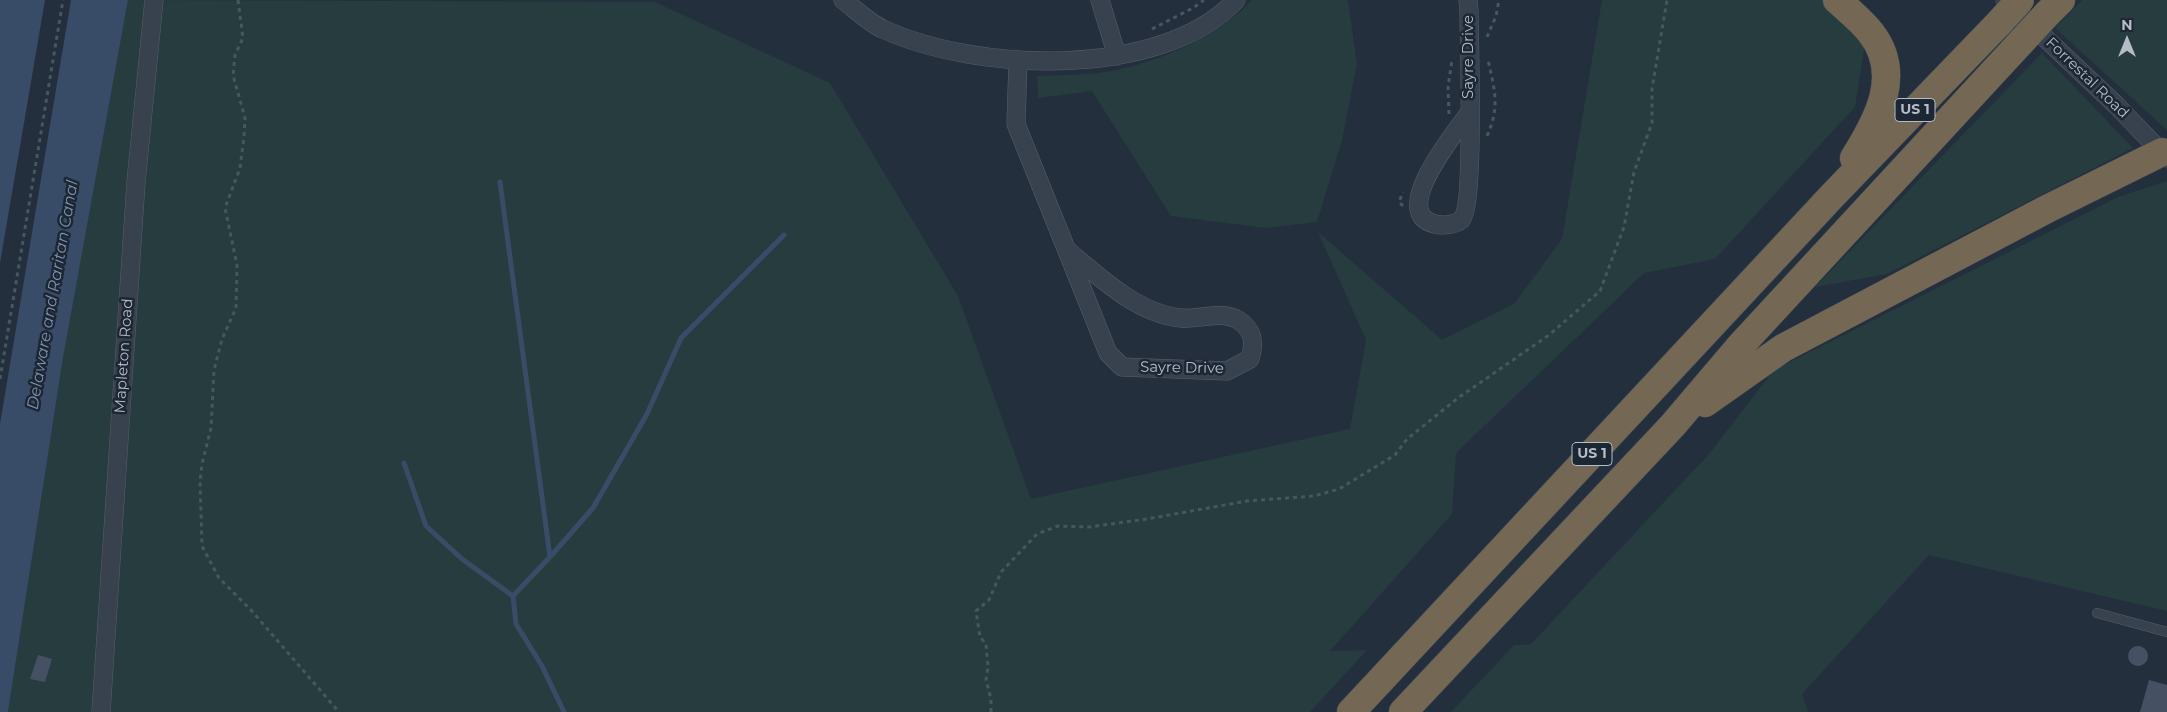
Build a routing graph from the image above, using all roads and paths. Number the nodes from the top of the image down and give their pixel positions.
1 (63, 0) edge
2 (154, 0) edge
3 (238, 0) edge
4 (843, 0) edge
5 (1100, 0) edge
6 (1204, 0) edge
7 (1236, 0) edge
8 (1468, 0) edge
9 (1667, 0) edge
10 (1837, 0) edge
11 (2020, 0) edge
12 (2054, 7) edge
13 (2002, 12) edge
14 (1150, 30) dead end
15 (1117, 56) junction
16 (1453, 56) dead end
17 (1018, 60) junction
18 (1469, 113) junction
19 (1448, 118) dead end
20 (2165, 153) edge
21 (1404, 189) dead end
22 (1832, 196) junction
23 (1399, 202) dead end
24 (1067, 250) junction
25 (0, 379) edge
26 (1673, 425) junction
27 (2097, 613) dead end
28 (2167, 632) edge
29 (100, 712) edge
30 (339, 712) edge
31 (991, 712) edge
32 (1351, 712) edge
33 (1403, 712) edge

1 - 25 path
2 - 29 street, Mapleton Road
3 - 30 path
4 - 17 street
5 - 15 street
6 - 14 path
7 - 15 street
8 - 18 street, Sayre Drive
9 - 31 path
10 - 22 highway
11 - 13 highway, US 1, bridge
12 - 26 highway, US 1, bridge
13 - 20 street, Forrestal Road
13 - 22 highway, US 1
15 - 17 street
16 - 19 path
17 - 24 street, Sayre Drive
18 - 18 street, Sayre Drive
20 - 26 highway
21 - 23 path
22 - 32 highway, US 1
24 - 24 street, Sayre Drive
26 - 33 highway, US 1
27 - 28 lane

